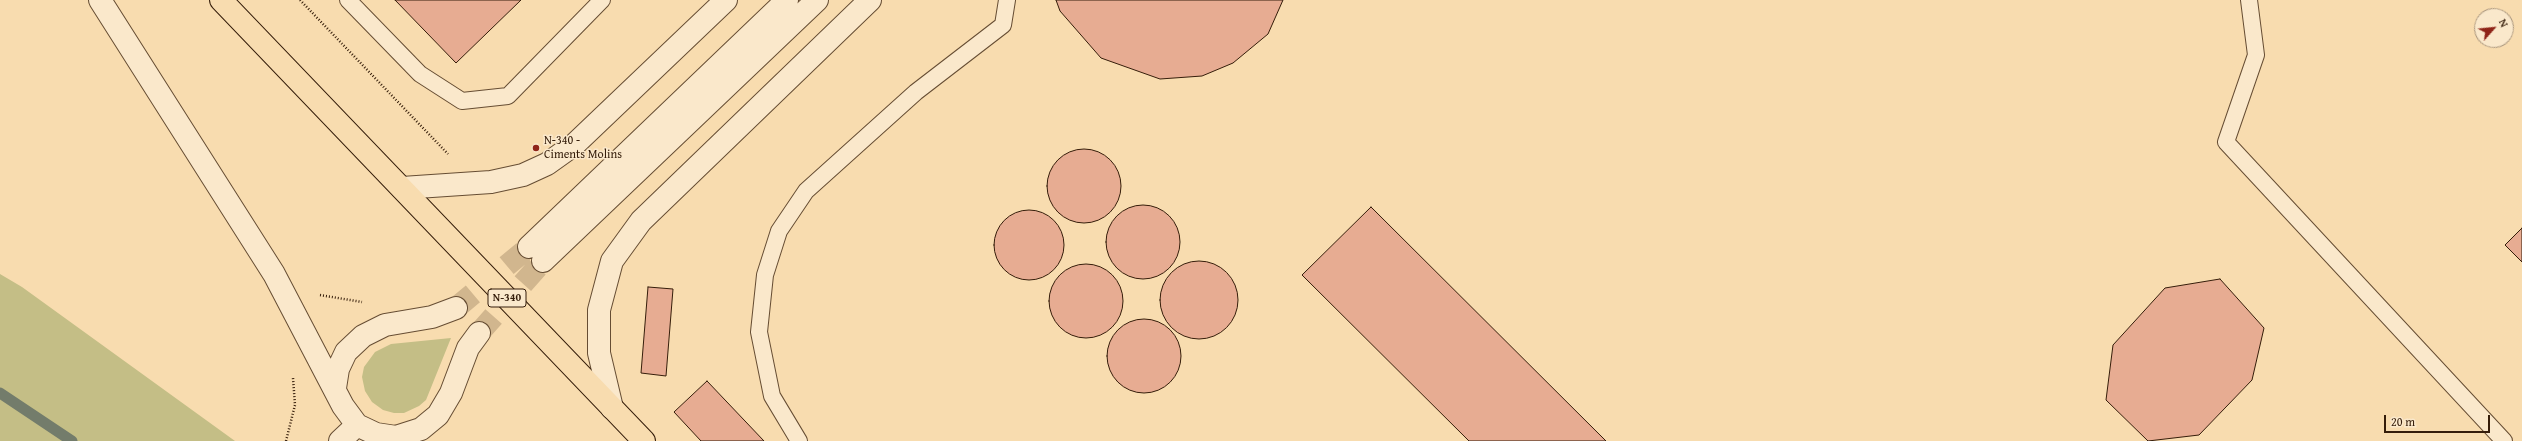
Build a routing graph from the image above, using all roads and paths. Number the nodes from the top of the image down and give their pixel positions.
1 (100, 0) edge
2 (221, 0) edge
3 (300, 0) edge
4 (348, 0) edge
5 (602, 0) edge
6 (726, 0) edge
7 (786, 0) edge
8 (817, 0) edge
9 (870, 0) edge
10 (1007, 0) edge
11 (2249, 0) edge
12 (447, 152) dead end
13 (402, 188) junction
14 (456, 308) tunnel mouth
15 (479, 333) tunnel mouth
16 (292, 374) dead end
17 (335, 388) junction
18 (612, 408) junction
19 (357, 425) junction
20 (399, 439) edge
21 (286, 440) edge
22 (340, 441) edge
23 (644, 441) edge
24 (799, 441) edge
25 (2504, 441) edge

1 - 17 street
2 - 13 main road, N-340
3 - 12 path
4 - 5 lane
6 - 13 street
7 - 8 street
9 - 18 street
10 - 24 lane
11 - 25 lane
13 - 18 main road, N-340
14 - 17 street
15 - 20 street
16 - 21 path
17 - 19 street
18 - 23 main road, N-340
19 - 20 street
19 - 22 street

